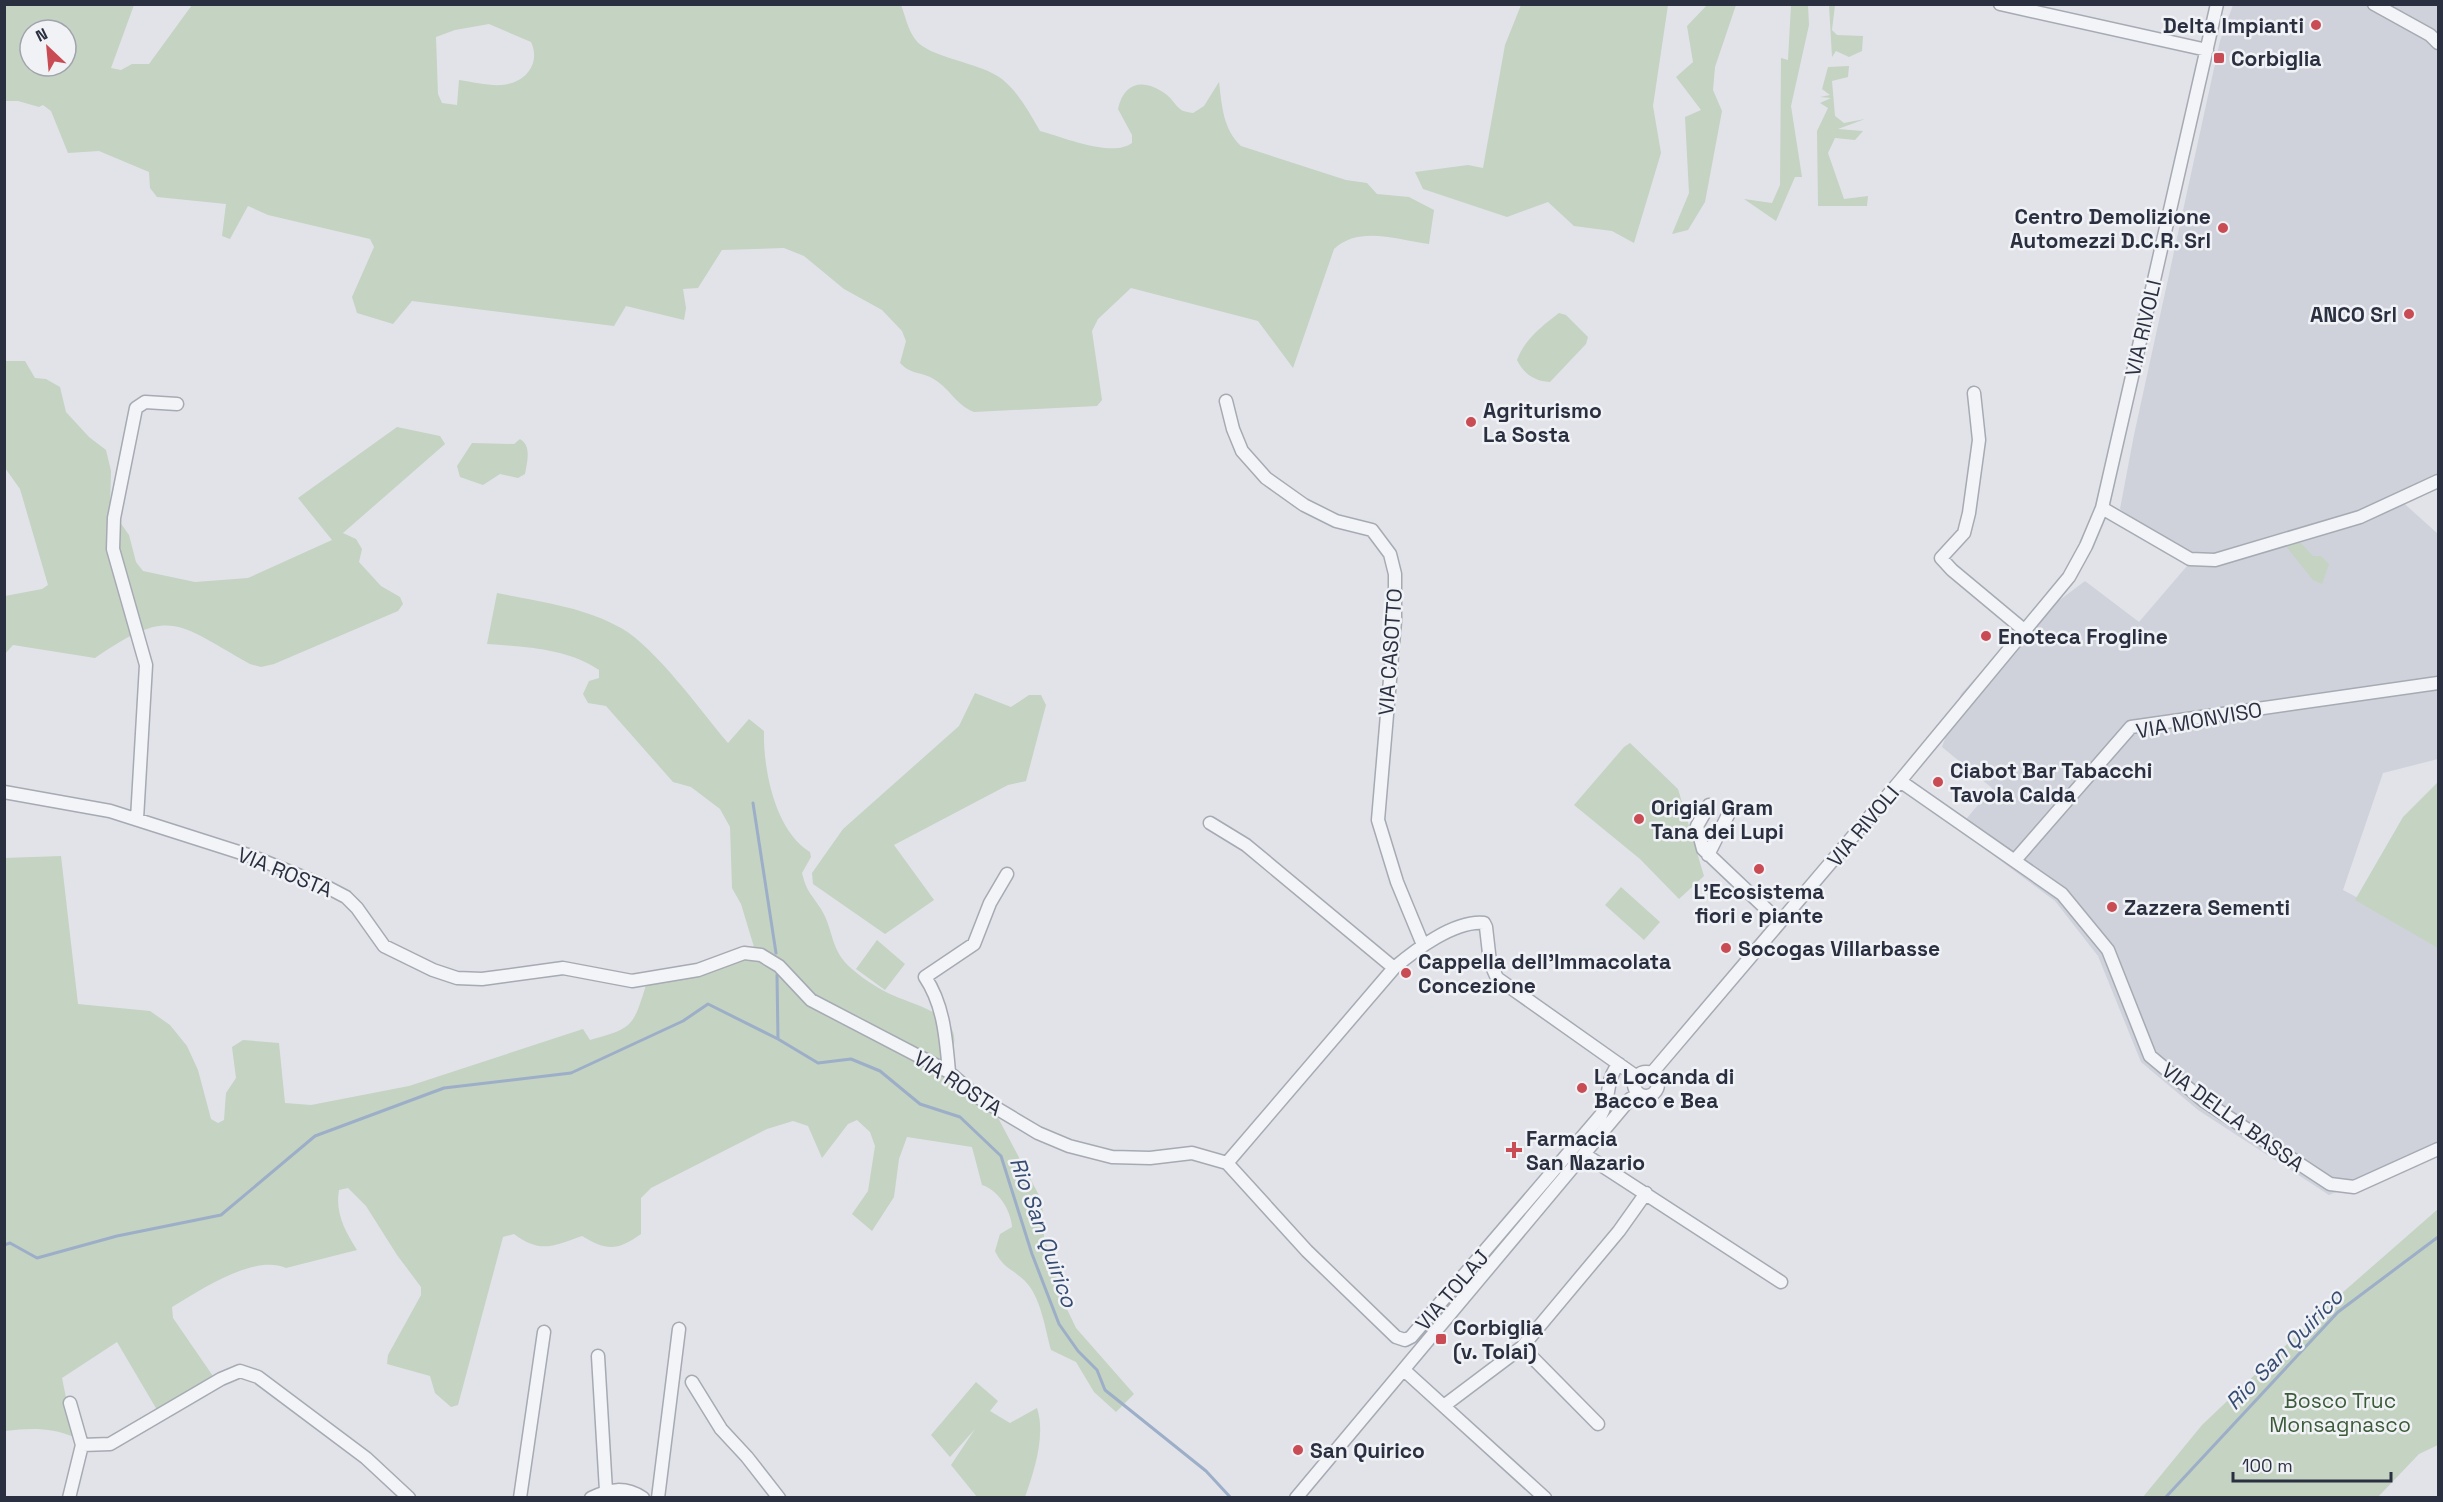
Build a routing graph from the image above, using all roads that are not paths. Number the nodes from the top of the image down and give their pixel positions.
1 (2000, 4) edge
2 (2217, 4) edge
3 (2374, 4) edge
4 (2439, 43) edge
5 (2207, 50) junction
6 (1974, 393) dead end
7 (1226, 401) dead end
8 (177, 405) dead end
9 (2439, 481) edge
10 (2102, 508) junction
11 (2024, 630) junction
12 (2439, 683) edge
13 (1900, 781) junction
14 (4, 792) edge
15 (1709, 805) dead end
16 (1730, 811) dead end
17 (137, 819) junction
18 (1210, 823) dead end
19 (1708, 855) junction
20 (2016, 859) junction
21 (1007, 874) dead end
22 (1780, 922) junction
23 (1423, 945) junction
24 (1394, 968) junction
25 (1619, 1064) junction
26 (949, 1072) junction
27 (1651, 1074) junction
28 (1637, 1077) junction
29 (1639, 1094) junction
30 (2439, 1149) edge
31 (1584, 1154) junction
32 (1227, 1163) junction
33 (1646, 1193) junction
34 (1781, 1282) dead end
35 (679, 1329) dead end
36 (544, 1332) dead end
37 (1522, 1347) junction
38 (598, 1356) dead end
39 (1404, 1370) junction
40 (692, 1382) dead end
41 (70, 1403) dead end
42 (1445, 1405) junction
43 (1598, 1424) dead end
44 (82, 1445) junction
45 (606, 1491) junction
46 (69, 1497) edge
47 (409, 1497) edge
48 (520, 1497) edge
49 (591, 1497) edge
50 (643, 1497) edge
51 (658, 1497) edge
52 (779, 1497) edge
53 (1296, 1497) edge
54 (1545, 1497) edge

1 - 5 street
2 - 5 street, VIA RIVOLI
3 - 4 street
5 - 10 street, VIA RIVOLI
6 - 11 street
7 - 23 street, VIA CASOTTO
8 - 17 street
9 - 10 street
10 - 11 street, VIA RIVOLI
11 - 13 street, VIA RIVOLI
12 - 20 street, VIA MONVISO
13 - 20 street, VIA DELLA BASSA
13 - 22 street, VIA RIVOLI
14 - 17 street, VIA ROSTA
15 - 19 street
16 - 19 street
17 - 26 street, VIA ROSTA
18 - 24 street
19 - 22 street
20 - 30 street, VIA DELLA BASSA
21 - 26 street
22 - 27 street, VIA RIVOLI
23 - 24 street
23 - 25 street
24 - 32 street
25 - 28 street
25 - 32 street, VIA TOLAJ
26 - 32 street, VIA ROSTA
27 - 28 street
27 - 29 street, VIA RIVOLI
28 - 29 street
29 - 31 street, VIA RIVOLI
31 - 33 street
31 - 39 street, VIA RIVOLI
33 - 34 street
33 - 37 street
35 - 51 street
36 - 48 street
37 - 42 street
37 - 43 street
38 - 45 street
39 - 42 street
39 - 53 street, VIA RIVOLI
40 - 52 street
41 - 44 street
42 - 54 street
44 - 46 street
44 - 47 street
45 - 49 street
45 - 50 street

